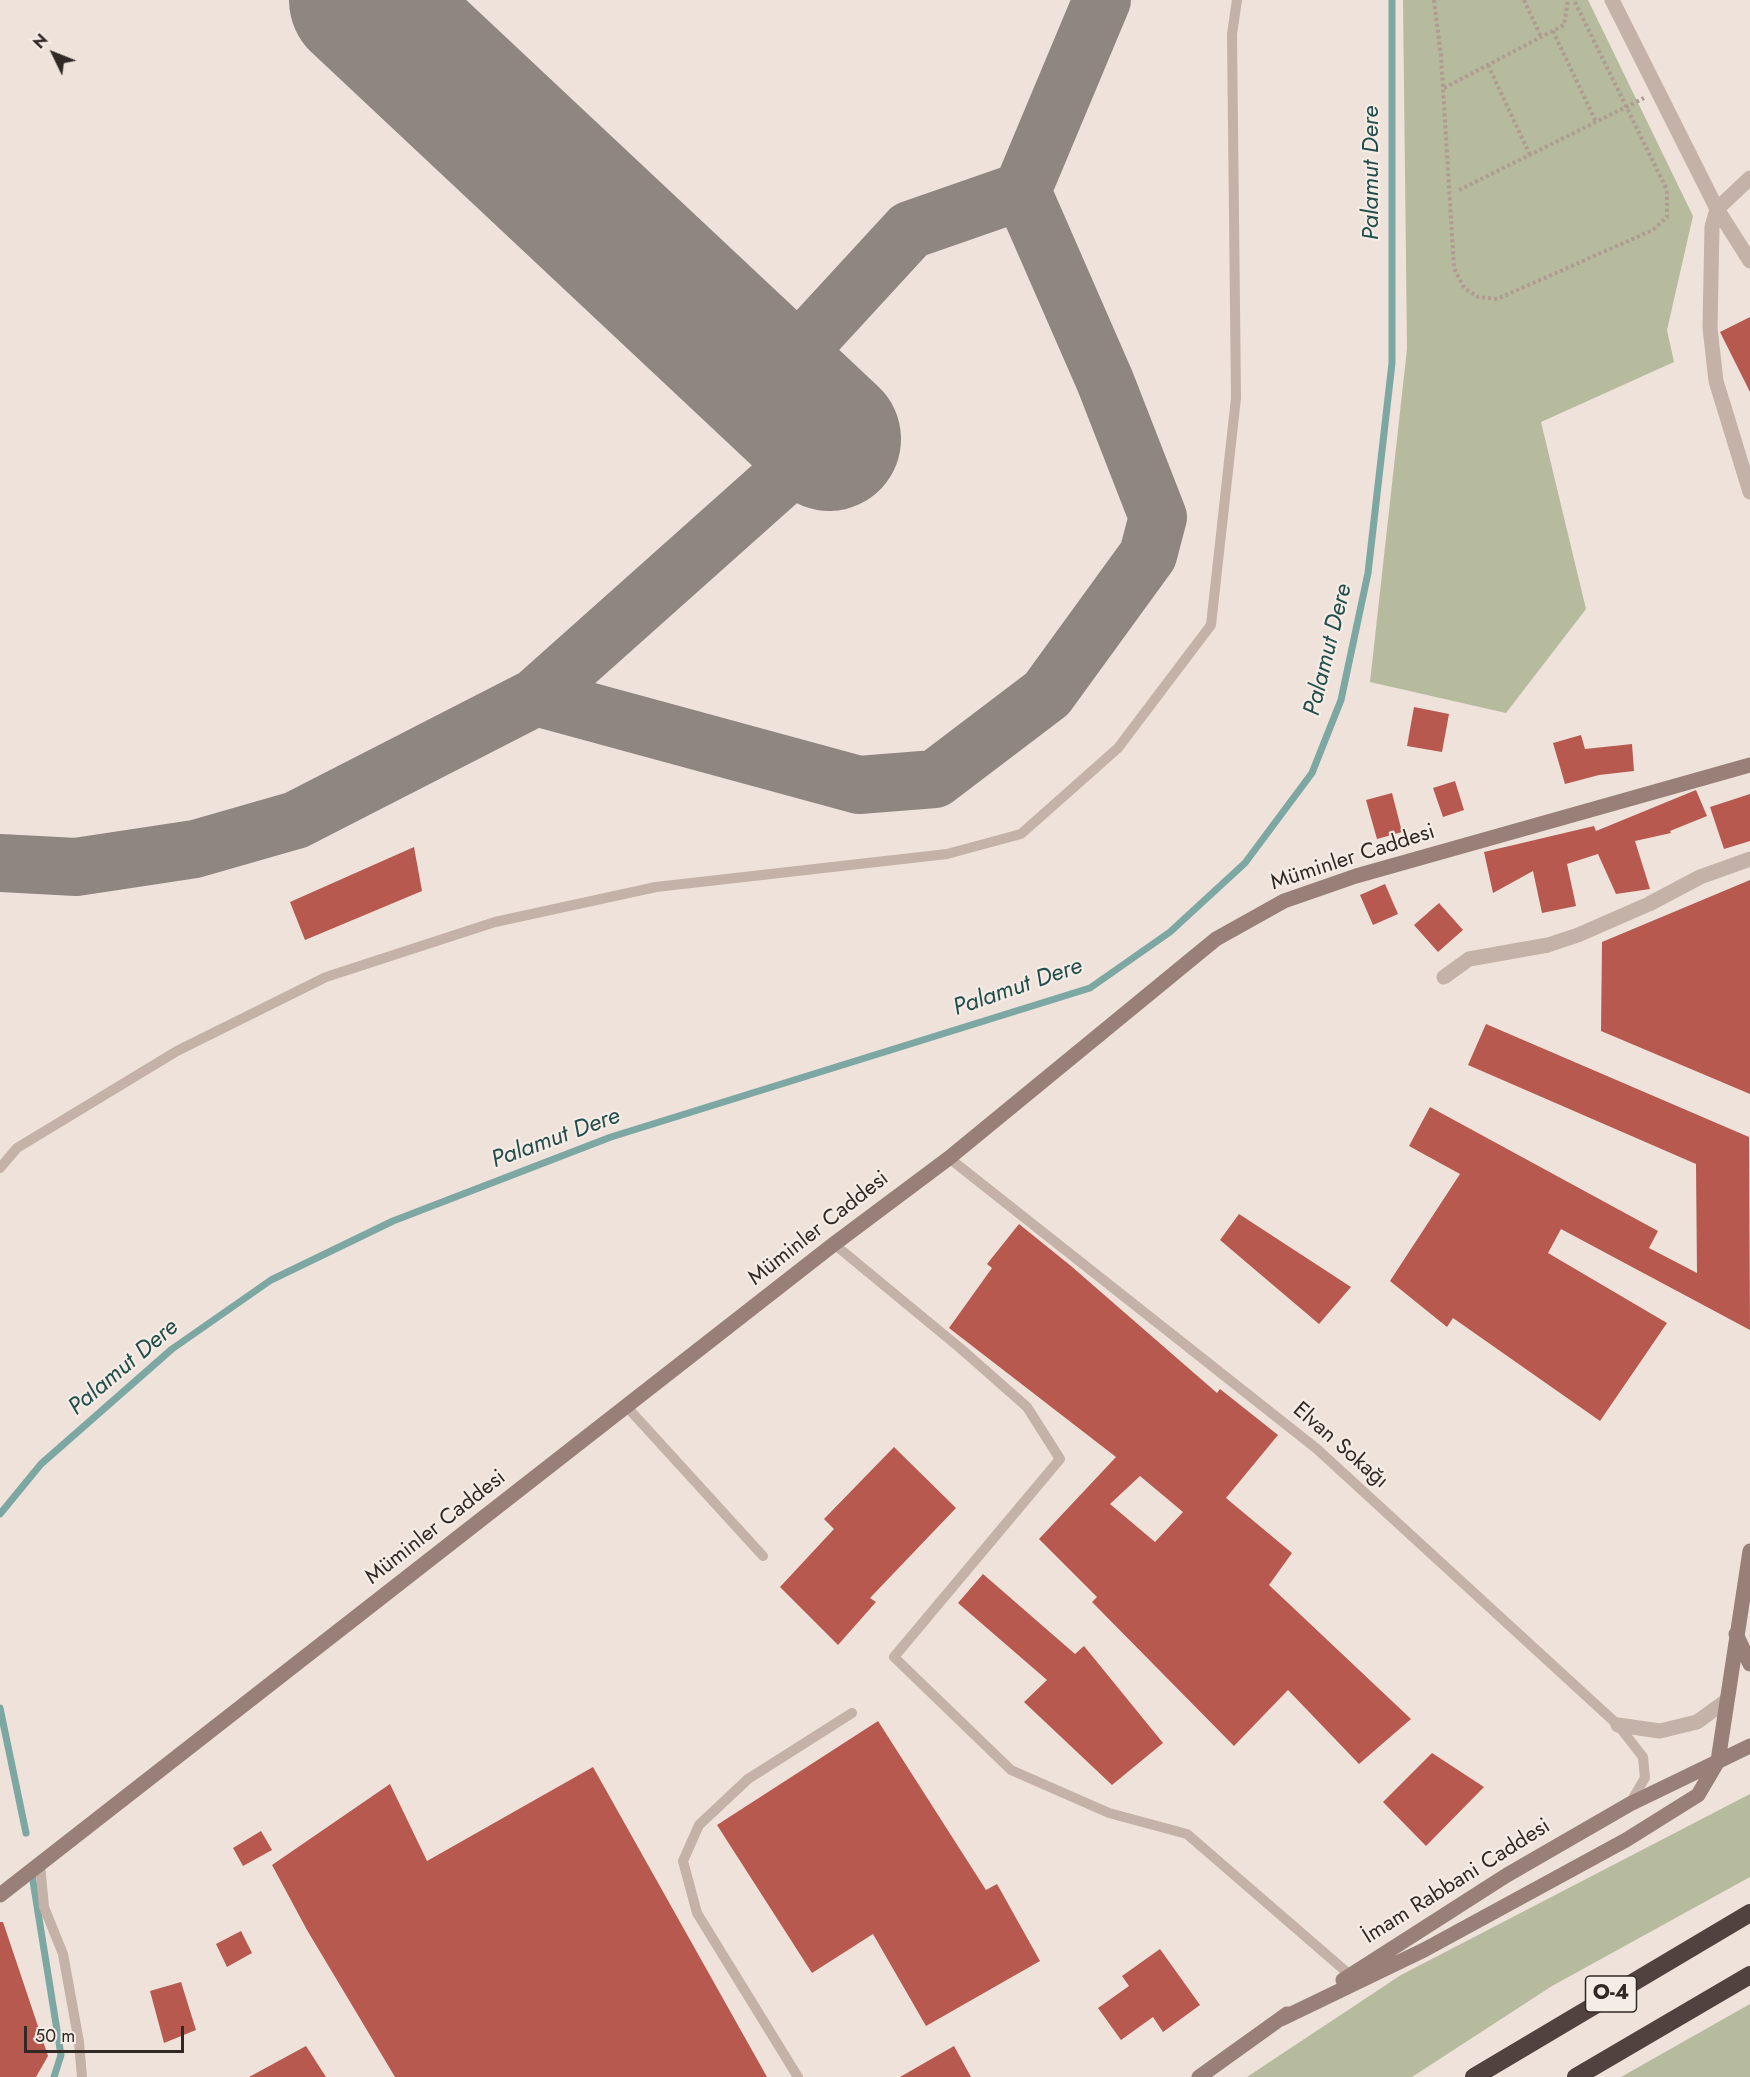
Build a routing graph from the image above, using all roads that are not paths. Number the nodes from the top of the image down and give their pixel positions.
1 (1237, 0) edge
2 (1612, 0) edge
3 (1750, 178) edge
4 (1717, 209) junction
5 (1750, 261) edge
6 (1750, 492) edge
7 (1750, 765) edge
8 (1750, 859) edge
9 (1444, 977) dead end
10 (949, 1158) junction
11 (0, 1168) edge
12 (834, 1244) junction
13 (627, 1407) junction
14 (1750, 1551) edge
15 (763, 1556) dead end
16 (1736, 1634) junction
17 (1750, 1664) edge
18 (1726, 1701) junction
19 (852, 1713) dead end
20 (1618, 1725) junction
21 (1750, 1746) edge
22 (1718, 1761) junction
23 (1630, 1804) junction
24 (40, 1864) junction
25 (0, 1895) edge
26 (1750, 1913) edge
27 (1350, 1975) junction
28 (1750, 1975) edge
29 (1281, 2019) junction
30 (82, 2077) edge
31 (798, 2077) edge
32 (1199, 2077) edge
33 (1474, 2077) edge
34 (1576, 2077) edge

1 - 11 lane
2 - 4 street
3 - 4 street
4 - 5 street
4 - 6 street
7 - 10 street, Müminler Caddesi
8 - 9 street
10 - 12 street, Müminler Caddesi
10 - 20 lane, Elvan Sokağı
12 - 13 street, Müminler Caddesi
12 - 27 lane
13 - 15 lane
13 - 24 street, Müminler Caddesi
14 - 16 street
16 - 17 street
16 - 18 street
18 - 20 street
18 - 22 street
19 - 31 lane
20 - 23 lane, Elvan Sokağı
21 - 22 street, İmam Rabbani Caddesi
22 - 23 street, İmam Rabbani Caddesi
22 - 29 street
23 - 27 street, İmam Rabbani Caddesi
24 - 25 street, Müminler Caddesi
24 - 30 lane
26 - 33 highway, O-4
27 - 29 street, İmam Rabbani Caddesi
28 - 34 highway, O-4
29 - 32 street, İmam Rabbani Caddesi

